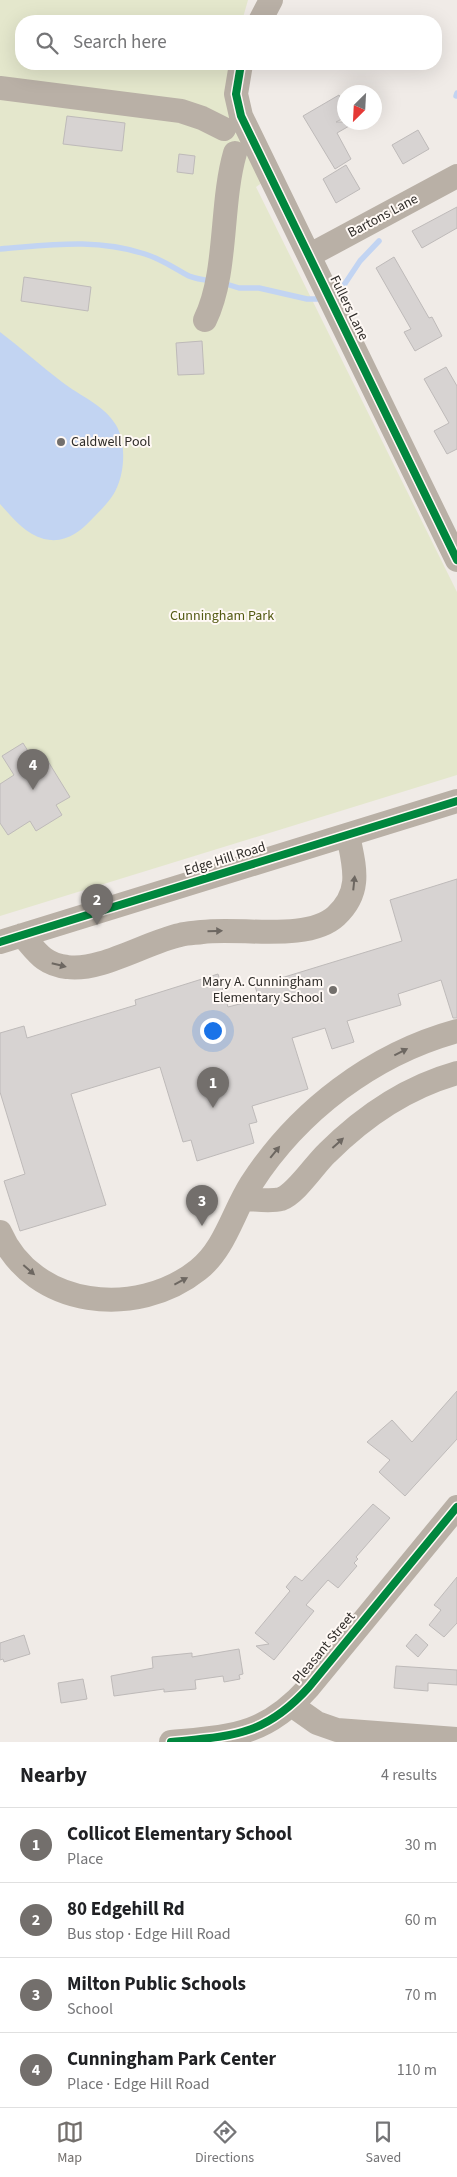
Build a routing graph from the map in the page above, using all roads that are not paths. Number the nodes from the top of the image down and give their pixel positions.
1 (271, 0) edge
2 (263, 15) edge
3 (240, 70) edge
4 (0, 88) edge
5 (233, 122) junction
6 (246, 150) junction
7 (457, 176) edge
8 (310, 255) junction
9 (205, 320) dead end
10 (452, 536) edge
11 (457, 560) edge
12 (457, 801) edge
13 (348, 835) junction
14 (22, 935) junction
15 (0, 942) edge
16 (457, 1031) edge
17 (457, 1073) edge
18 (243, 1199) junction
19 (0, 1232) edge
20 (457, 1507) edge
21 (294, 1704) junction
22 (324, 1734) edge
23 (457, 1739) edge
24 (172, 1742) edge

1 - 2 street
3 - 5 street, Fullers Lane
4 - 5 street
5 - 6 street, Fullers Lane
6 - 8 street, Fullers Lane
6 - 9 street
7 - 8 street, Bartons Lane
8 - 10 street, Fullers Lane
10 - 11 street, Fullers Lane
12 - 13 street, Edge Hill Road
13 - 14 street, Edge Hill Road
14 -> 13 street
14 - 15 street, Edge Hill Road
18 -> 16 street
18 -> 17 street
19 -> 18 street
20 - 21 street, Pleasant Street
21 - 22 street
21 - 24 street, Pleasant Street
22 - 23 street

